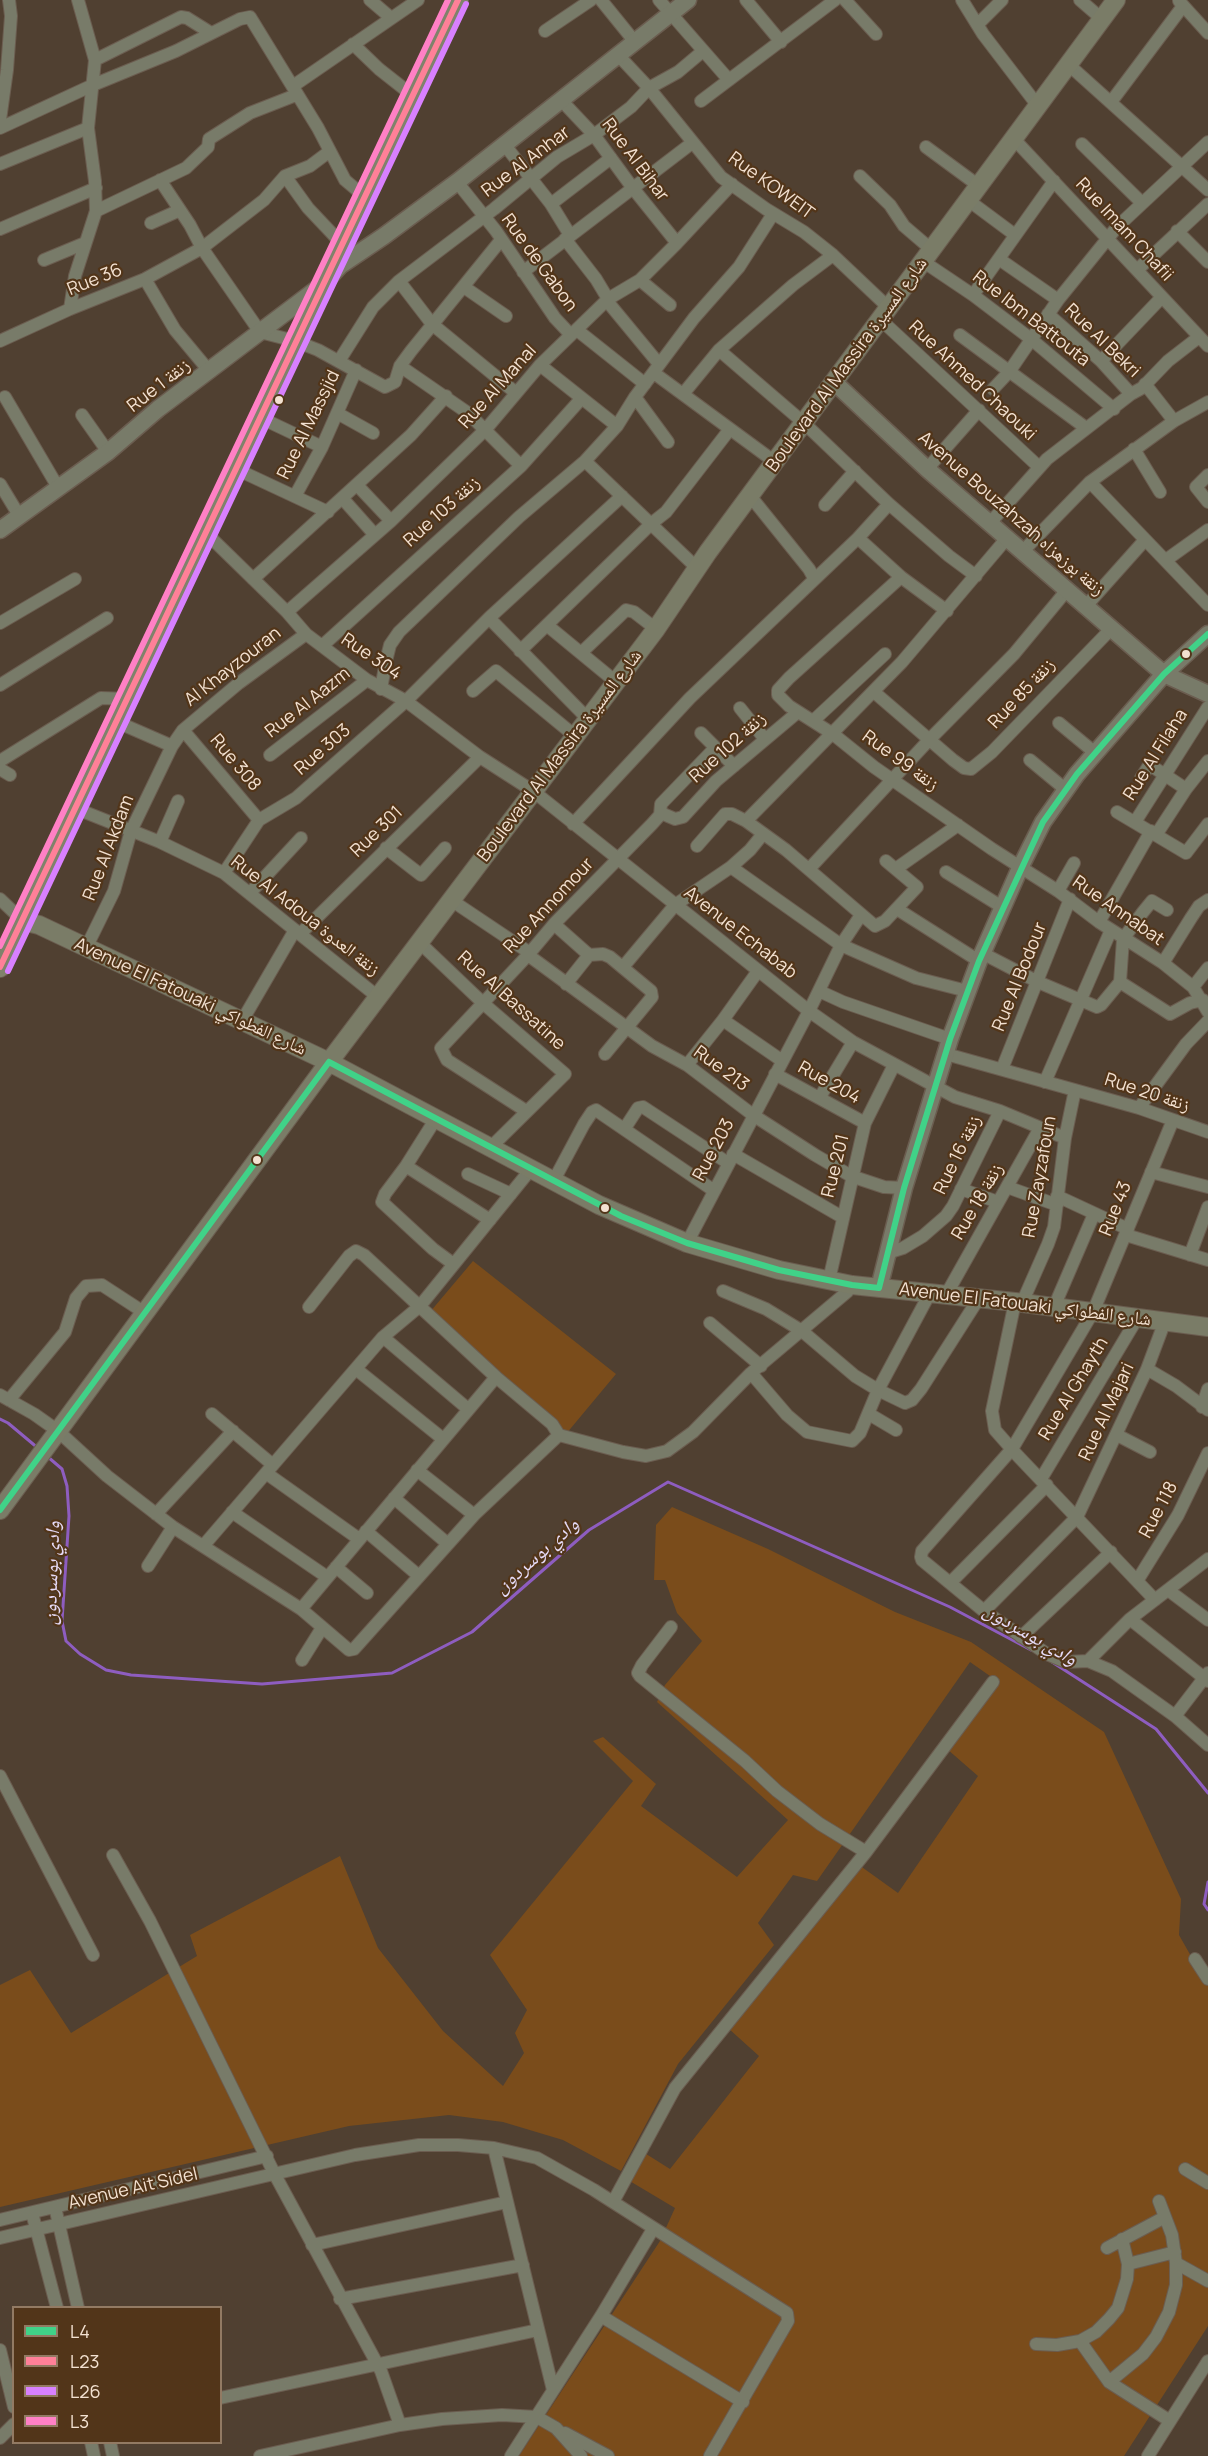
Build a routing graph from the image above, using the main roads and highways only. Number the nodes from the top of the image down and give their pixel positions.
1 (458, 0) edge
2 (1116, 0) edge
3 (22, 921) junction
4 (0, 967) edge
5 (329, 1062) junction
6 (1208, 1327) edge
7 (0, 1510) edge

1 - 3 main road
2 - 5 main road, Boulevard Al Massira شارع المسيرة
3 - 4 main road
3 - 5 main road, Avenue El Fatouaki شارع الفطواكي
5 - 6 main road, Avenue El Fatouaki شارع الفطواكي
5 - 7 main road, Boulevard Al Massira شارع المسيرة

